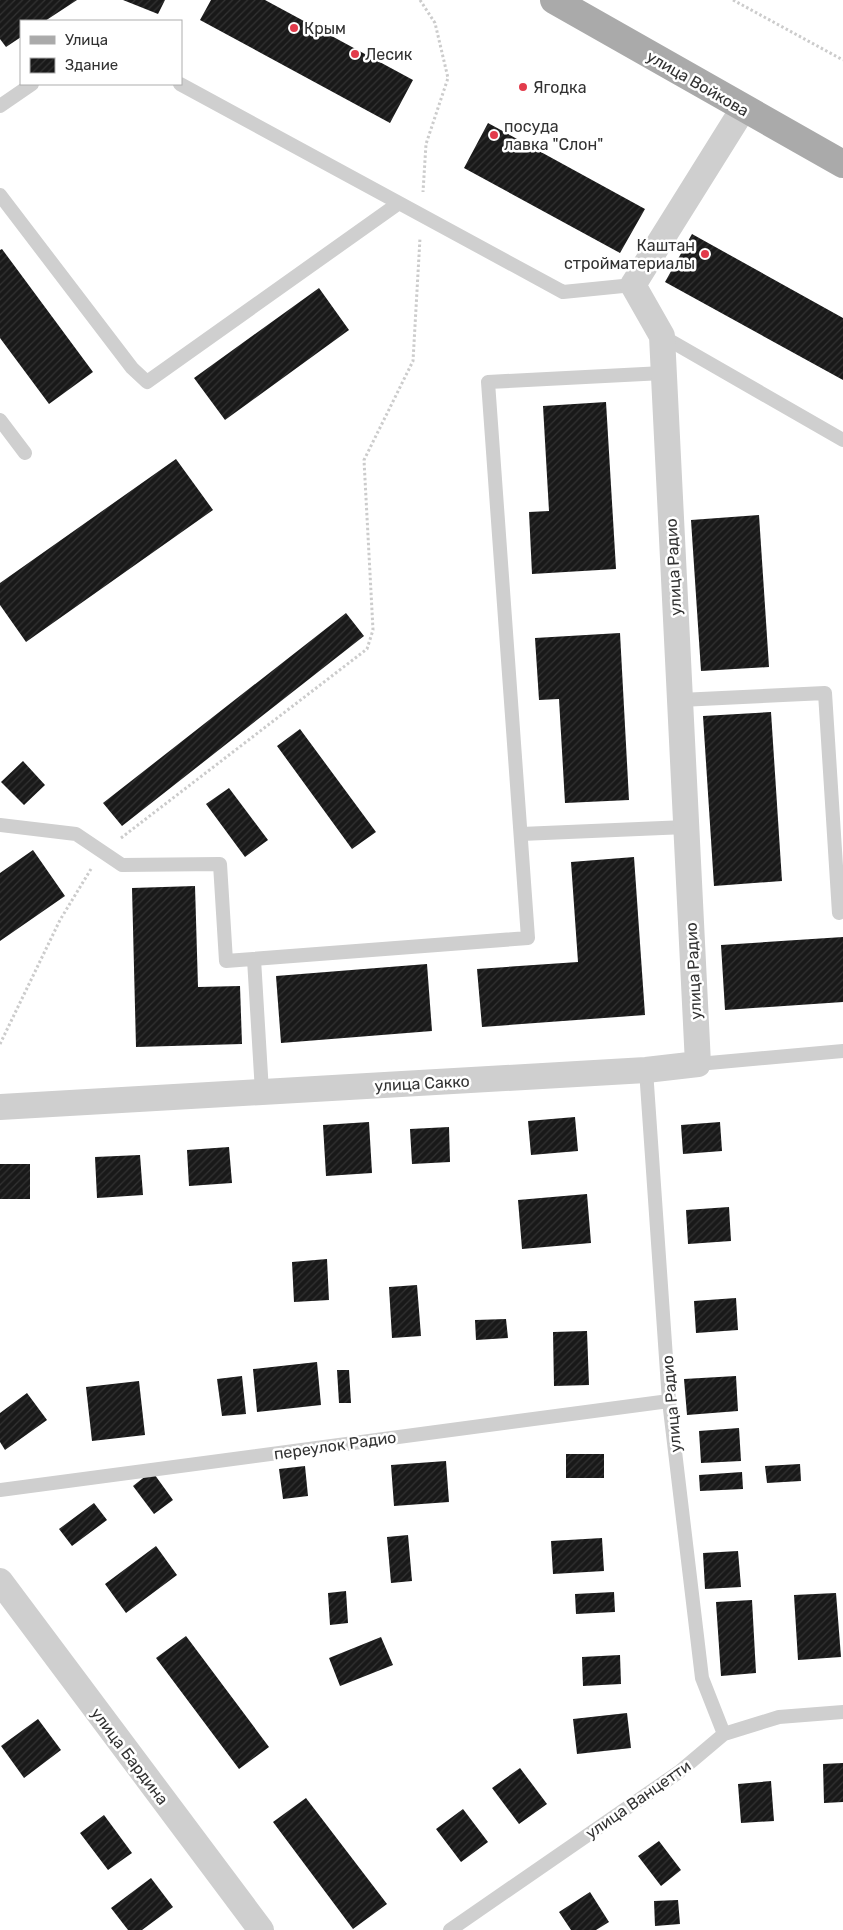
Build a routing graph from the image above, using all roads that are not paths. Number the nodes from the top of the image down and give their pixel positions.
1 (554, 0) edge
2 (31, 85) edge
3 (182, 85) edge
4 (0, 106) edge
5 (743, 109) junction
6 (843, 164) edge
7 (0, 195) edge
8 (399, 203) junction
9 (633, 285) junction
10 (662, 336) junction
11 (663, 373) junction
12 (0, 420) edge
13 (843, 440) edge
14 (25, 453) dead end
15 (680, 700) junction
16 (0, 825) edge
17 (686, 827) junction
18 (521, 834) junction
19 (840, 913) dead end
20 (254, 959) junction
21 (843, 1051) edge
22 (698, 1064) junction
23 (646, 1070) junction
24 (262, 1092) junction
25 (0, 1107) edge
26 (669, 1401) junction
27 (0, 1490) edge
28 (0, 1581) edge
29 (843, 1712) edge
30 (724, 1734) junction
31 (261, 1930) edge
32 (450, 1930) edge

1 - 5 main road, улица Войкова
2 - 4 lane
3 - 8 lane
5 - 6 main road, улица Войкова
5 - 9 street
7 - 8 lane
8 - 9 lane
9 - 10 street, улица Радио
10 - 11 street, улица Радио
10 - 13 lane
11 - 15 street, улица Радио
11 - 18 lane
12 - 14 lane
15 - 17 street, улица Радио
15 - 19 lane
16 - 20 lane
17 - 18 lane
17 - 22 street, улица Радио
18 - 20 lane
20 - 24 lane
21 - 22 lane, улица Сакко
22 - 23 street, улица Сакко
23 - 24 street, улица Сакко
23 - 26 lane, улица Радио
24 - 25 street, улица Сакко
26 - 27 lane, переулок Радио
26 - 30 lane, улица Радио
28 - 31 street, улица Бардина
29 - 30 lane, улица Ванцетти
30 - 32 lane, улица Ванцетти

